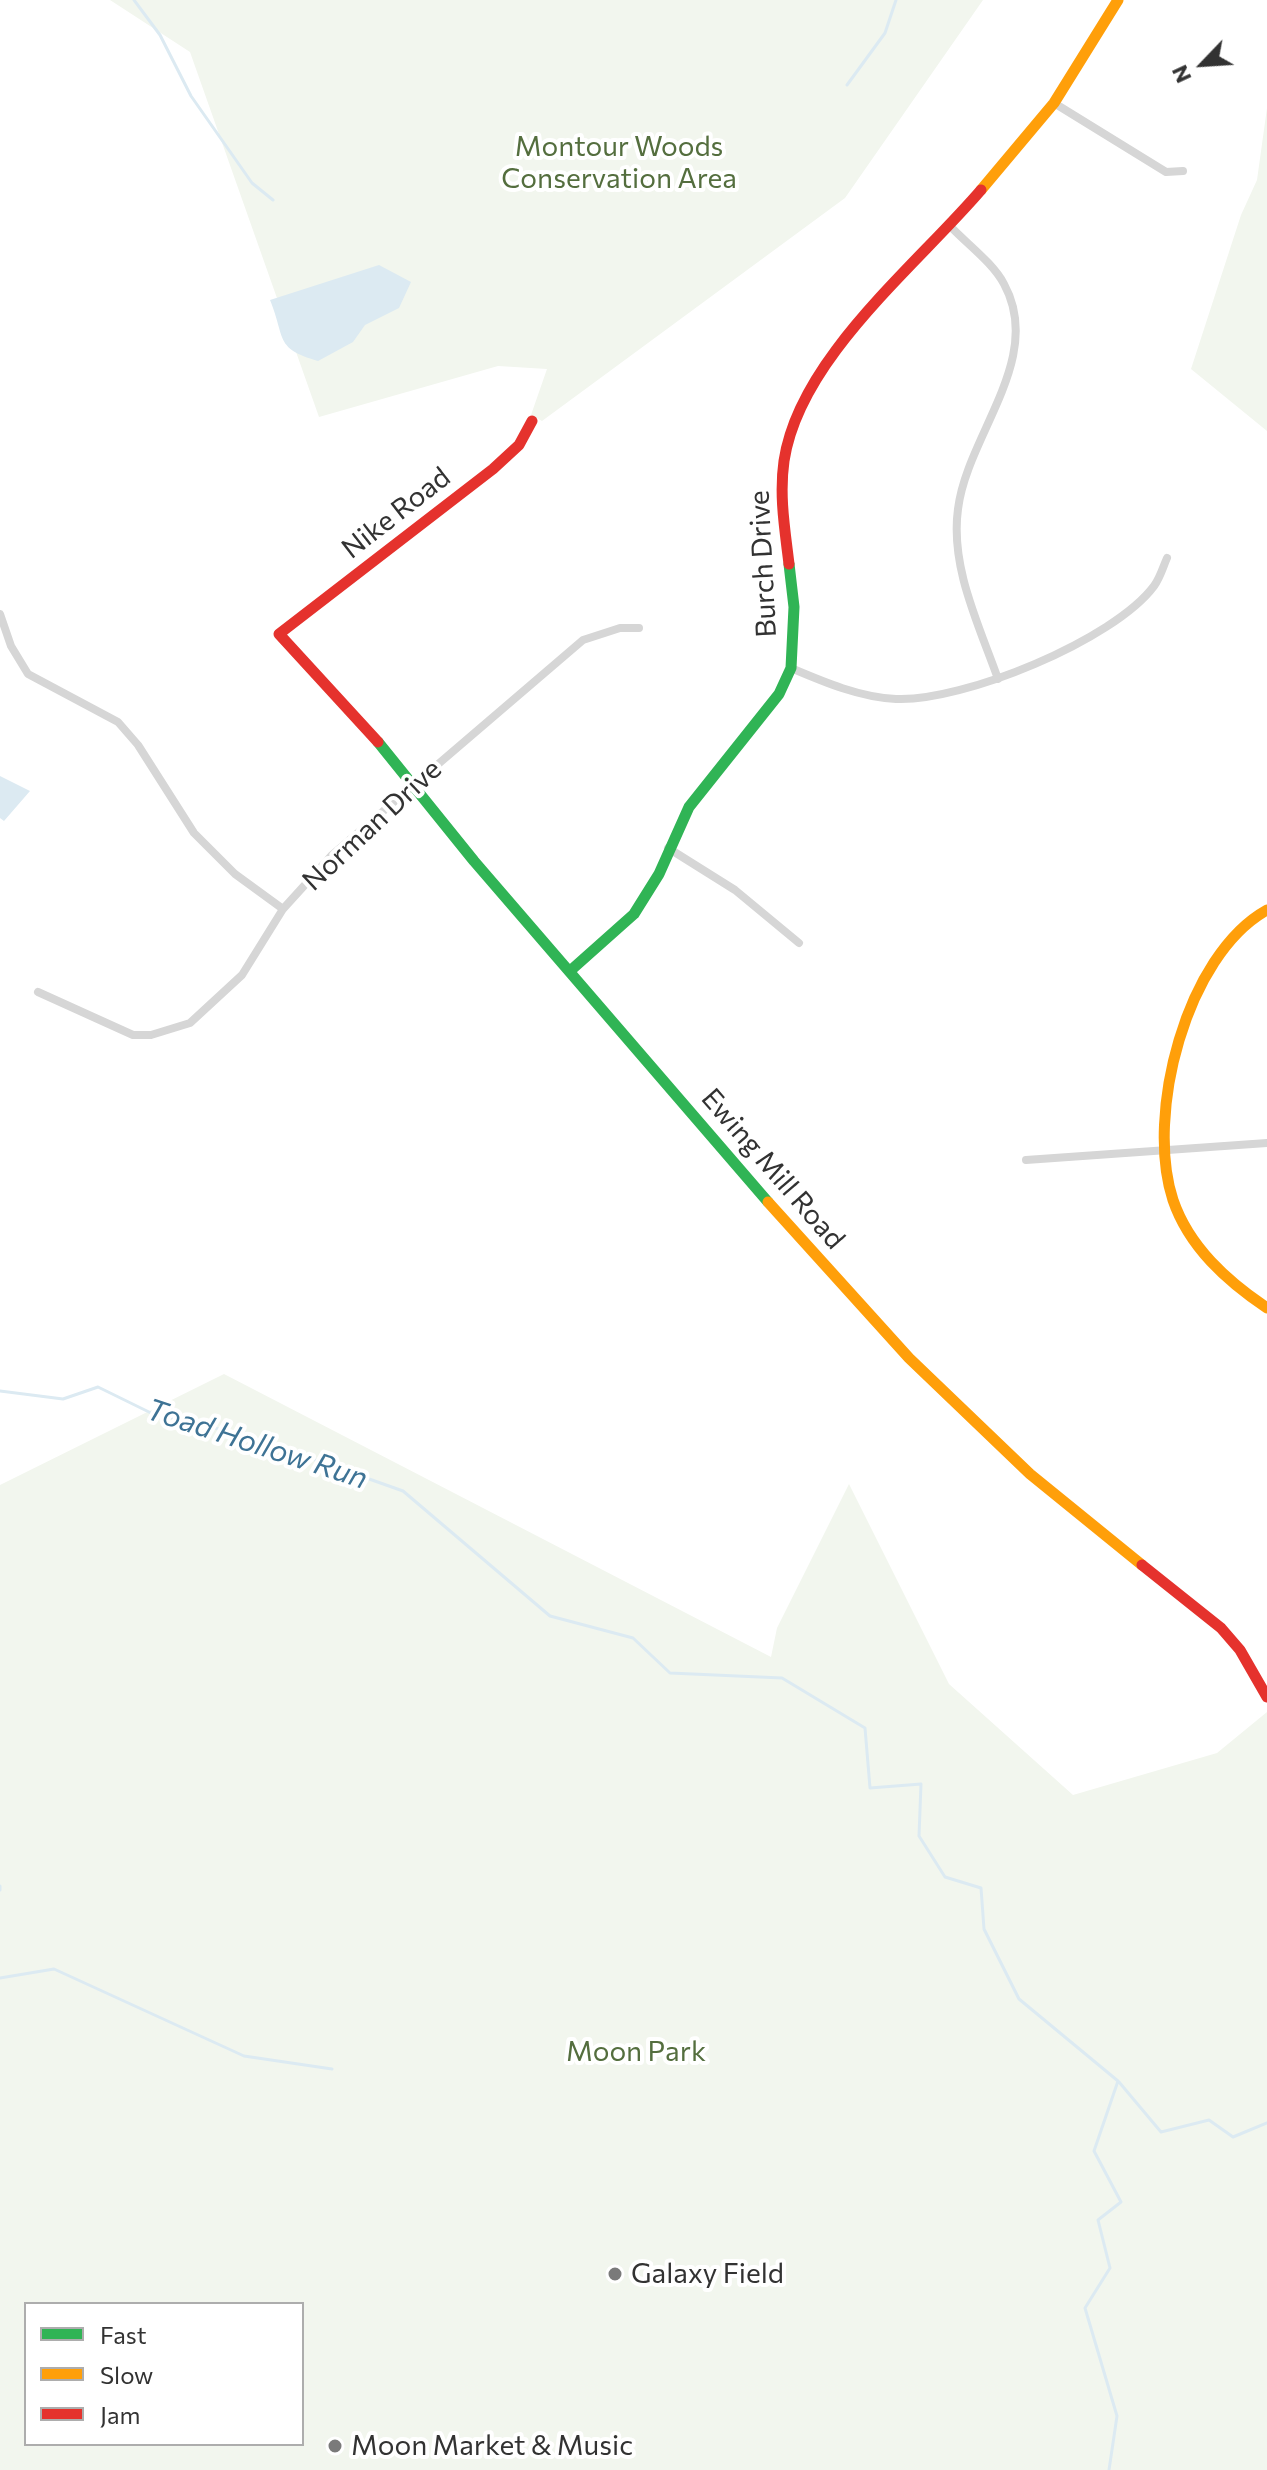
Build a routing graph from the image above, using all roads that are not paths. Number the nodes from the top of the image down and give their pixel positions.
1 (1118, 0) edge
2 (1054, 103) junction
3 (1183, 171) dead end
4 (950, 226) junction
5 (532, 421) dead end
6 (1167, 558) dead end
7 (0, 614) edge
8 (639, 628) dead end
9 (279, 634) joint
10 (11, 646) junction
11 (0, 649) edge
12 (791, 668) junction
13 (998, 679) junction
14 (413, 784) junction
15 (668, 848) junction
16 (283, 909) junction
17 (1267, 910) edge
18 (799, 943) dead end
19 (570, 971) junction
20 (38, 992) dead end
21 (1267, 1143) edge
22 (1164, 1150) junction
23 (1026, 1160) dead end
24 (1267, 1308) edge
25 (1267, 1697) edge

1 - 2 street, Burch Drive
2 - 3 street
2 - 4 street, Burch Drive
4 - 12 street, Burch Drive
4 - 13 street
5 - 9 street, Nike Road
6 - 13 street
7 - 10 street
8 - 14 street, Norman Drive
9 - 14 street, Ewing Mill Road
10 - 11 street
10 - 16 street
12 - 13 street
12 - 15 street, Burch Drive
14 - 16 street, Norman Drive
14 - 19 street, Ewing Mill Road
15 - 18 street
15 - 19 street, Burch Drive
16 - 20 street, Norman Drive
17 - 22 street
19 - 25 street, Ewing Mill Road
21 - 22 street
22 - 23 street
22 - 24 street

